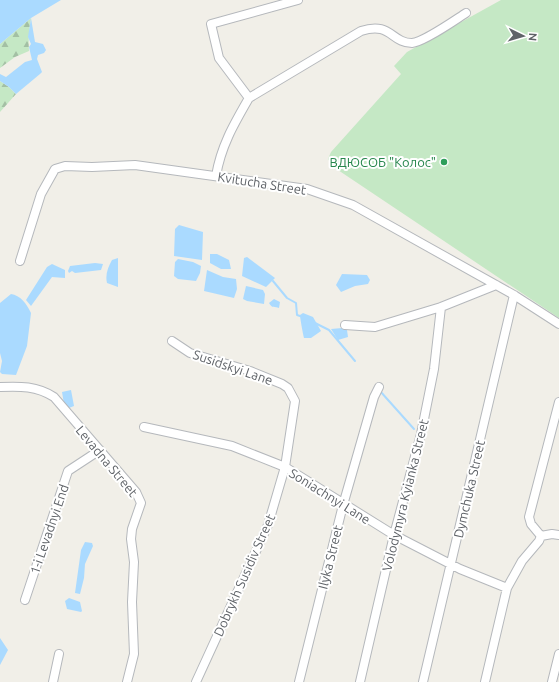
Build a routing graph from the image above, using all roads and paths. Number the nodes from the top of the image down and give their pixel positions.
1 (298, 0) edge
2 (466, 13) dead end
3 (249, 98) junction
4 (216, 176) junction
5 (20, 261) dead end
6 (496, 285) junction
7 (514, 295) junction
8 (441, 307) junction
9 (559, 324) edge
10 (345, 325) dead end
11 (172, 341) dead end
12 (0, 387) edge
13 (379, 387) dead end
14 (293, 395) joint
15 (559, 402) edge
16 (144, 427) dead end
17 (100, 450) junction
18 (285, 467) junction
19 (343, 504) junction
20 (394, 535) junction
21 (559, 535) edge
22 (541, 536) junction
23 (451, 564) junction
24 (507, 588) junction
25 (25, 600) dead end
26 (59, 654) dead end
27 (559, 654) edge
28 (53, 682) edge
29 (127, 682) edge
30 (196, 682) edge
31 (300, 682) edge
32 (360, 682) edge
33 (424, 682) edge
34 (485, 682) edge
35 (552, 682) edge

1 - 3 street
2 - 3 street
3 - 4 street
4 - 5 street, Kvitucha Street
4 - 6 street, Kvitucha Street
6 - 7 street, Kvitucha Street
6 - 8 street
7 - 9 street, Kvitucha Street
7 - 23 street, Dymchuka Street
8 - 10 street
8 - 20 street, Volodymyra Kyianka Street
11 - 14 street, Susidskyi Lane
12 - 17 street, Levadna Street
13 - 19 street, Ilyka Street
14 - 18 street, Dobrykh Susidiv Street
15 - 22 street
16 - 18 street, Soniachnyi Lane
17 - 25 street, 1-i Levadnyi End
17 - 29 street, Levadna Street
18 - 19 street, Soniachnyi Lane
18 - 30 street, Dobrykh Susidiv Street
19 - 20 street, Soniachnyi Lane
19 - 31 street, Ilyka Street
20 - 23 street, Soniachnyi Lane
20 - 32 street, Volodymyra Kyianka Street
21 - 22 street
22 - 24 street
23 - 24 street, Soniachnyi Lane
23 - 33 street, Dymchuka Street
24 - 34 street
26 - 28 street
27 - 35 street

